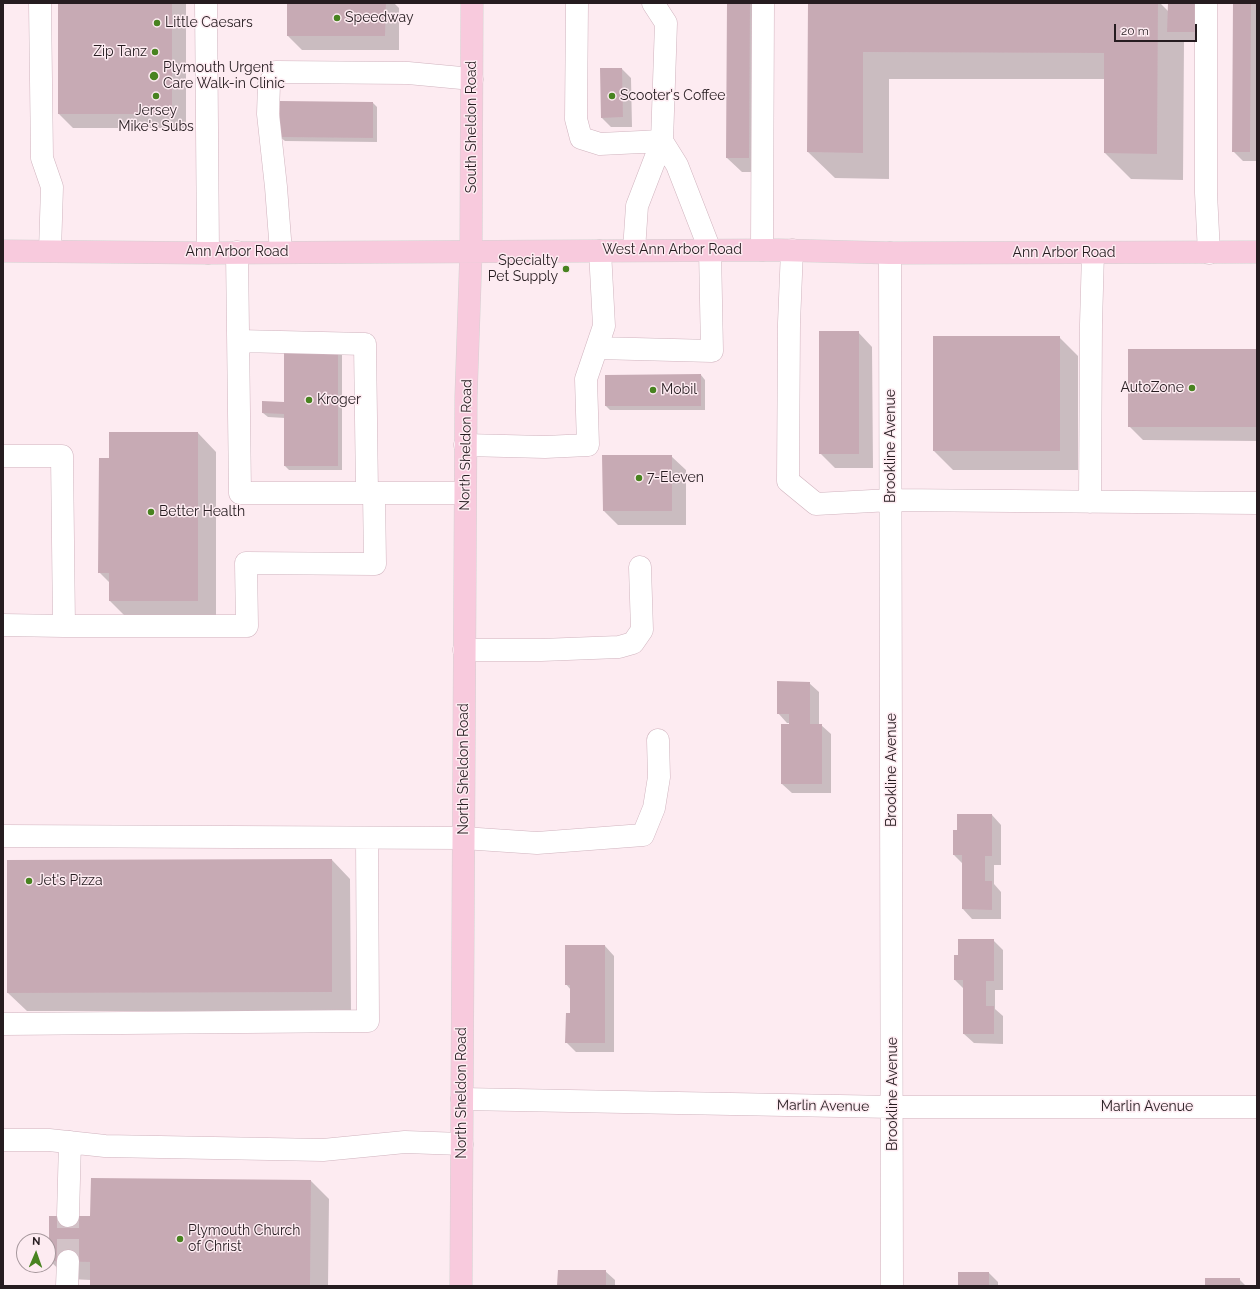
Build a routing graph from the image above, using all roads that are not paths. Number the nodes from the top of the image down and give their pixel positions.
1 (40, 3) edge
2 (206, 3) edge
3 (472, 3) edge
4 (577, 3) edge
5 (654, 3) edge
6 (763, 3) edge
7 (1206, 3) edge
8 (472, 79) junction
9 (662, 141) junction
10 (634, 250) junction
11 (710, 250) junction
12 (762, 250) junction
13 (792, 250) junction
14 (3, 251) edge
15 (50, 251) junction
16 (472, 251) junction
17 (600, 251) junction
18 (237, 252) junction
19 (281, 252) junction
20 (1257, 252) edge
21 (208, 253) junction
22 (881, 253) junction
23 (1093, 253) junction
24 (1209, 253) junction
25 (239, 341) junction
26 (597, 348) junction
27 (465, 446) junction
28 (3, 456) edge
29 (371, 493) junction
30 (465, 493) junction
31 (891, 500) junction
32 (1090, 502) junction
33 (1257, 503) edge
34 (640, 567) dead end
35 (3, 625) edge
36 (64, 626) junction
37 (464, 650) junction
38 (658, 740) dead end
39 (3, 836) edge
40 (367, 838) junction
41 (463, 838) junction
42 (3, 1024) edge
43 (462, 1100) junction
44 (893, 1107) junction
45 (1257, 1107) edge
46 (3, 1140) edge
47 (70, 1142) junction
48 (462, 1144) junction
49 (68, 1216) tunnel mouth
50 (68, 1261) tunnel mouth
51 (67, 1286) edge
52 (461, 1286) edge
53 (892, 1286) edge

1 - 15 street
2 - 21 street
3 - 8 main road, South Sheldon Road
4 - 9 street
5 - 9 street
6 - 12 street
7 - 24 street
8 - 16 main road, South Sheldon Road
8 - 19 street
9 - 10 street
9 - 11 street
10 - 11 main road, West Ann Arbor Road
10 - 17 main road, West Ann Arbor Road
11 - 12 main road, West Ann Arbor Road
11 - 26 street
12 - 13 main road, West Ann Arbor Road
13 - 22 main road, West Ann Arbor Road
13 - 31 street
14 - 15 main road, Ann Arbor Road
15 - 21 main road, Ann Arbor Road
16 - 17 main road, West Ann Arbor Road
16 - 19 main road, Ann Arbor Road
16 - 27 main road, North Sheldon Road
17 - 26 street
18 - 19 main road, Ann Arbor Road
18 - 21 main road, Ann Arbor Road
18 - 25 street
20 - 24 main road, Ann Arbor Road
22 - 23 main road, Ann Arbor Road
22 - 31 street, Brookline Avenue
23 - 24 main road, Ann Arbor Road
23 - 32 street
25 - 29 street
25 - 29 street
26 - 27 street
27 - 30 main road, North Sheldon Road
28 - 36 street
29 - 30 street
29 - 36 street
30 - 37 main road, North Sheldon Road
31 - 32 street
31 - 44 street, Brookline Avenue
32 - 33 street
34 - 37 street
35 - 36 street
37 - 41 main road, North Sheldon Road
38 - 41 street
39 - 40 street
40 - 41 street
40 - 42 street
41 - 43 main road, North Sheldon Road
43 - 44 street, Marlin Avenue
43 - 48 main road, North Sheldon Road
44 - 45 street, Marlin Avenue
44 - 53 street, Brookline Avenue
46 - 47 street
47 - 48 street
47 - 49 street
48 - 52 main road, North Sheldon Road
50 - 51 street

